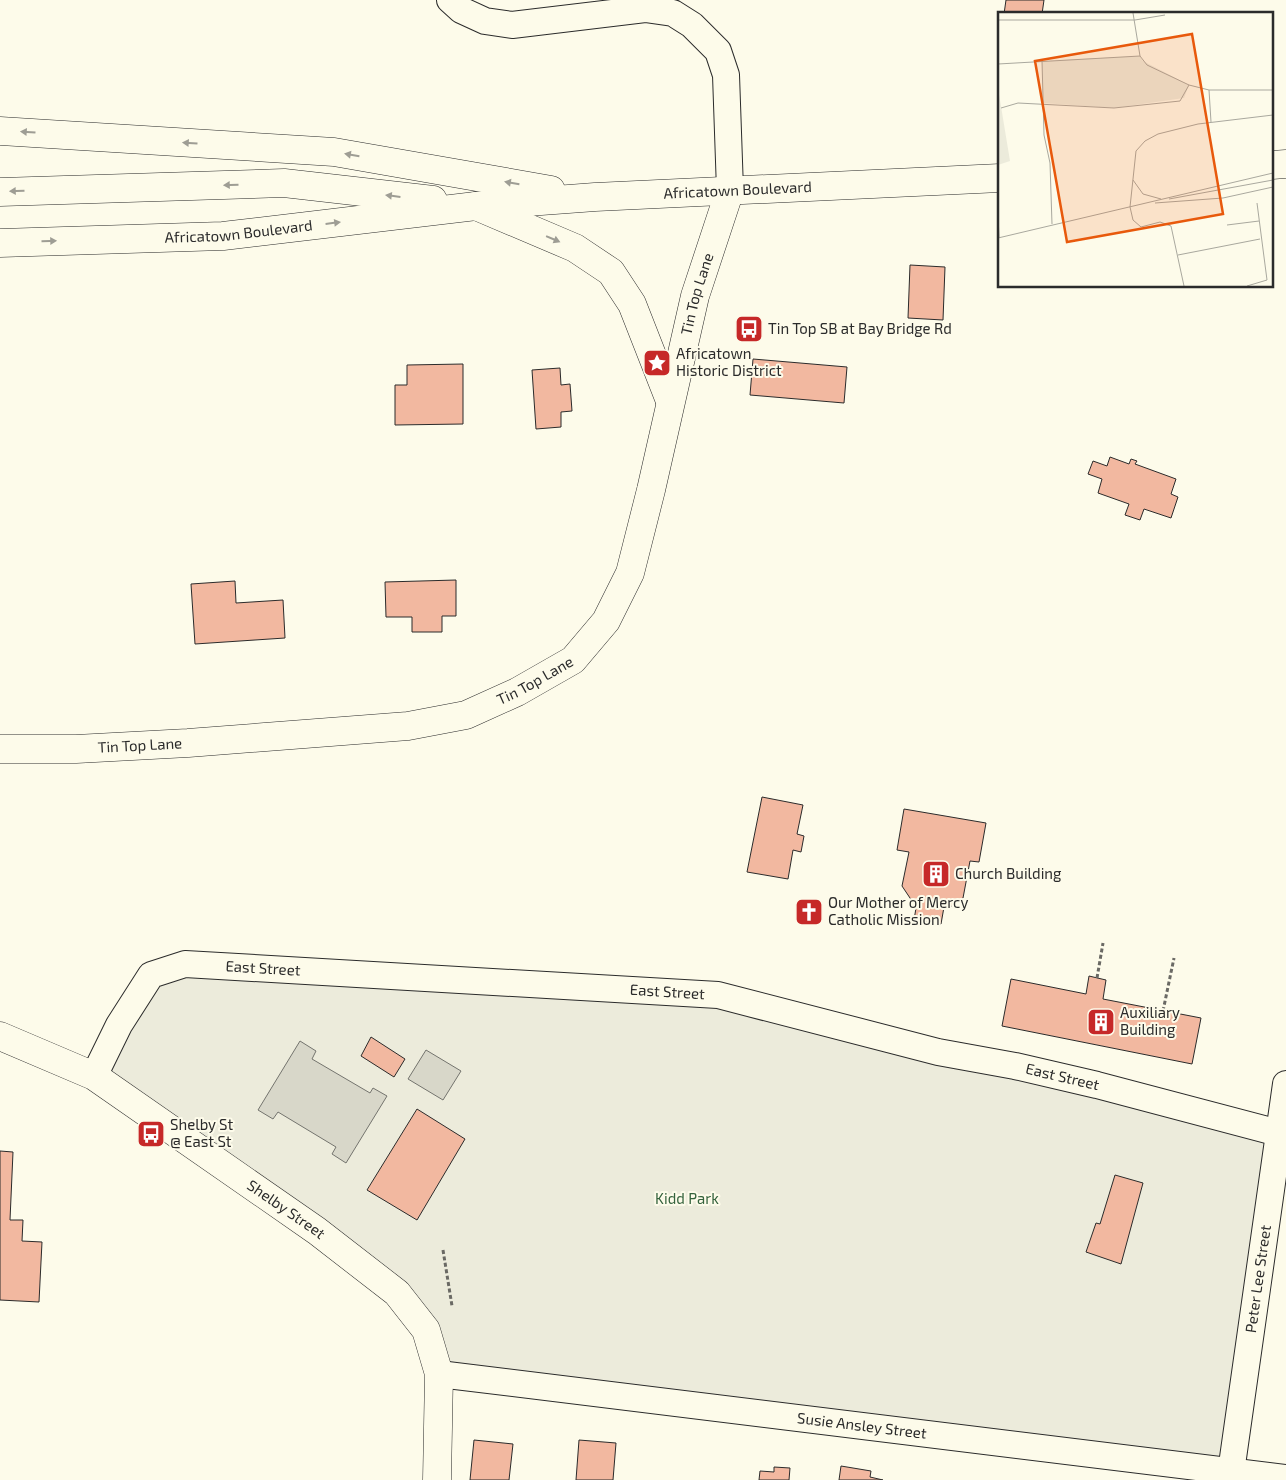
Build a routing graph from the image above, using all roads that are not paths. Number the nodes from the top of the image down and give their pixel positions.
1 (450, 0) edge
2 (0, 130) edge
3 (998, 178) edge
4 (730, 190) junction
5 (0, 192) edge
6 (594, 198) junction
7 (476, 206) junction
8 (0, 243) edge
9 (670, 401) junction
10 (0, 749) edge
11 (0, 1036) edge
12 (94, 1076) junction
13 (1286, 1084) edge
14 (1282, 1134) edge
15 (438, 1374) junction
16 (1231, 1472) junction
17 (1286, 1478) edge
18 (437, 1480) edge

1 - 4 street
6 -> 2 main road
3 - 4 main road, Africatown Boulevard
4 - 6 main road, Africatown Boulevard
4 - 9 main road, Tin Top Lane
7 -> 5 main road, Africatown Boulevard
6 - 7 main road, Africatown Boulevard
8 -> 7 main road, Africatown Boulevard
7 -> 9 main road
9 - 10 main road, Tin Top Lane
11 - 12 main road, Shelby Street
12 - 14 street, East Street
12 - 15 main road, Shelby Street
13 - 14 street, Peter Lee Street
14 - 16 street, Peter Lee Street
15 - 16 street, Susie Ansley Street
15 - 18 main road, Shelby Street
16 - 17 street, Susie Ansley Street

